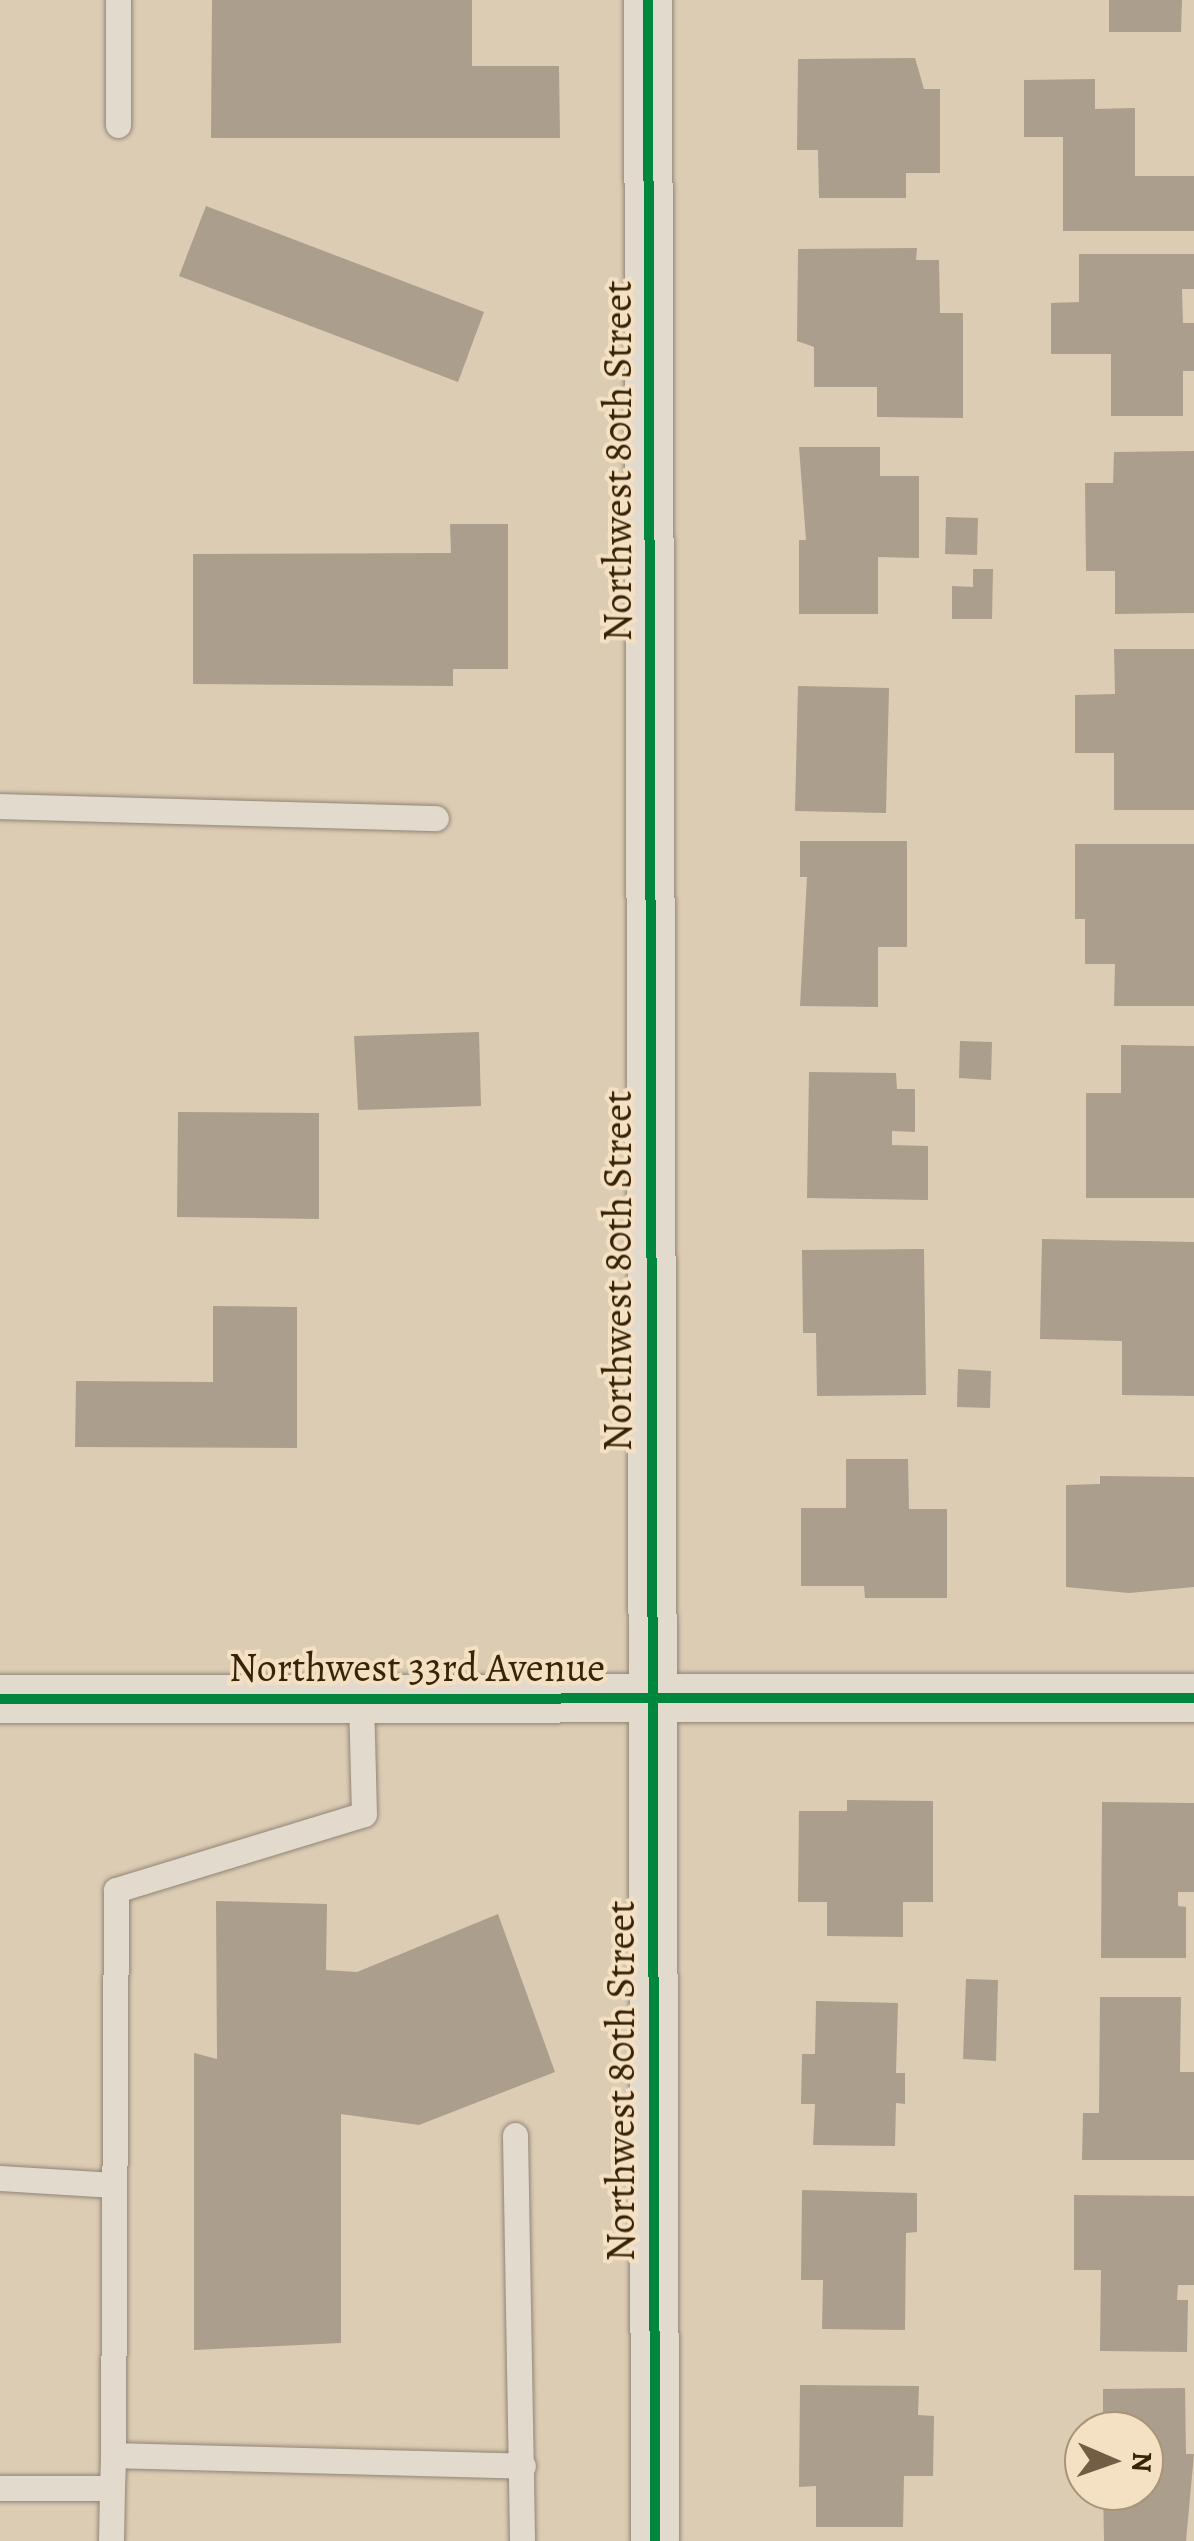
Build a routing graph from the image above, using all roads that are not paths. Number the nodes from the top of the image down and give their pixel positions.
1 (118, 0) edge
2 (648, 0) edge
3 (118, 125) dead end
4 (0, 806) edge
5 (436, 818) dead end
6 (361, 1698) junction
7 (648, 1698) junction
8 (1194, 1698) edge
9 (0, 1699) edge
10 (516, 2135) dead end
11 (0, 2178) edge
12 (114, 2185) junction
13 (113, 2455) junction
14 (523, 2466) junction
15 (0, 2488) edge
16 (112, 2488) junction
17 (111, 2541) edge
18 (522, 2541) edge
19 (655, 2541) edge

1 - 3 lane
2 - 7 street, Northwest 80th Street
4 - 5 lane
6 - 7 street, Northwest 33rd Avenue
6 - 9 street, Northwest 33rd Avenue
6 - 12 lane
7 - 8 street, Northwest 33rd Avenue
7 - 19 street, Northwest 80th Street
10 - 14 lane
11 - 12 lane
12 - 13 lane
13 - 14 lane
13 - 16 lane
14 - 18 lane
15 - 16 lane
16 - 17 lane

